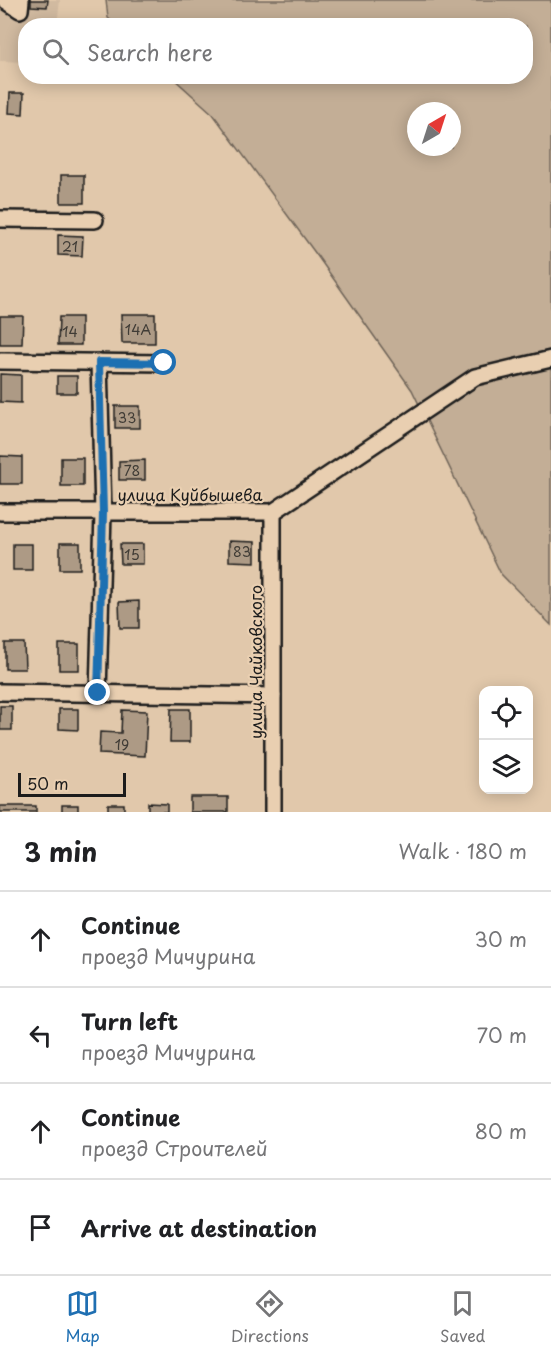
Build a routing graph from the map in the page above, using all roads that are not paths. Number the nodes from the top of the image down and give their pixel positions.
1 (5, 0) edge
2 (21, 0) edge
3 (0, 219) edge
4 (95, 220) dead end
5 (551, 359) edge
6 (0, 361) edge
7 (99, 362) junction
8 (164, 363) dead end
9 (0, 512) edge
10 (273, 512) junction
11 (103, 513) junction
12 (0, 692) edge
13 (98, 693) junction
14 (273, 696) junction
15 (273, 812) edge

1 - 2 street
3 - 4 street
5 - 10 street
6 - 7 street
7 - 8 street
7 - 11 street
9 - 11 street, улица Куйбышева
10 - 11 street, улица Куйбышева
10 - 14 street, улица Чайковского
11 - 13 street
12 - 13 street
13 - 14 street
14 - 15 street, улица Чайковского

